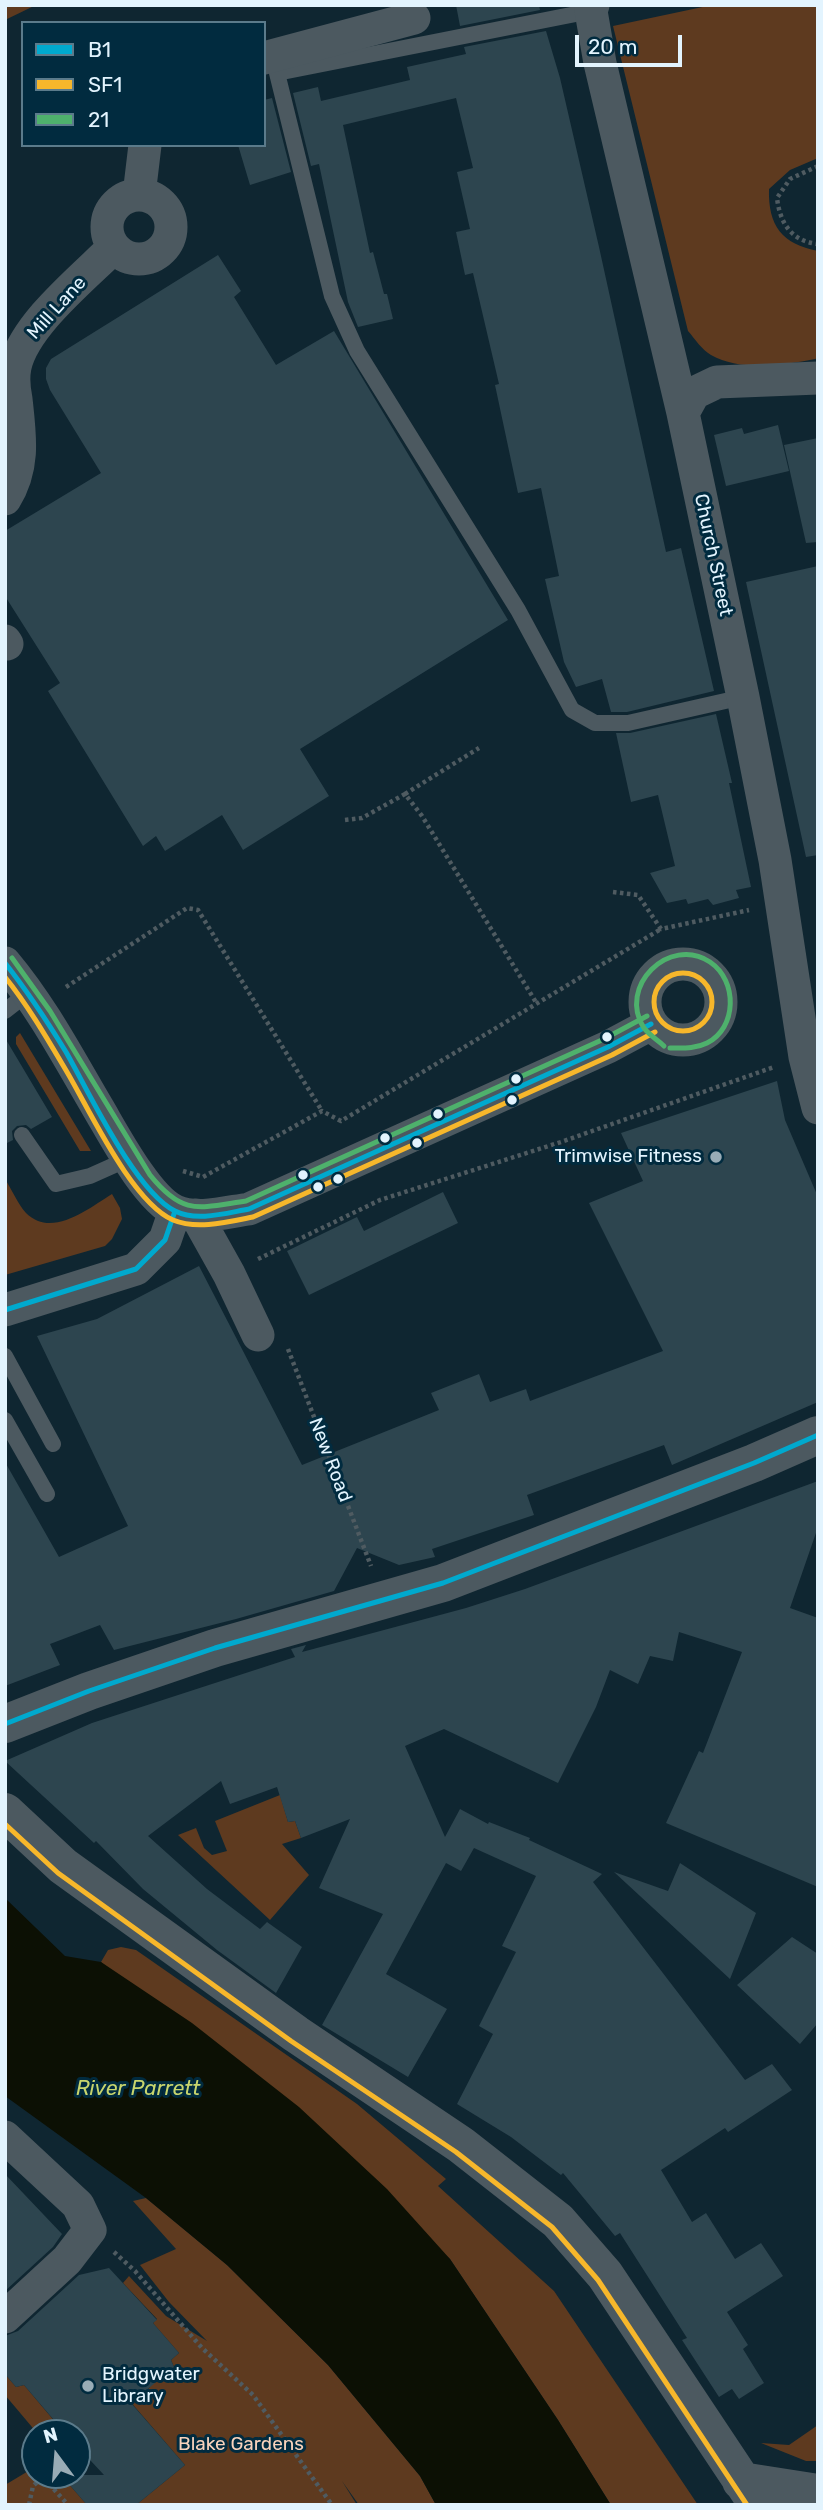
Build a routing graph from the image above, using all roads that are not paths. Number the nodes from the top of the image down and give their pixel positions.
1 (592, 8) edge
2 (414, 18) dead end
3 (266, 57) edge
4 (145, 147) edge
5 (139, 194) junction
6 (114, 247) junction
7 (818, 378) edge
8 (683, 413) junction
9 (5, 499) edge
10 (743, 697) junction
11 (5, 963) edge
12 (30, 999) edge
13 (651, 1024) dead end
14 (818, 1108) edge
15 (22, 1135) dead end
16 (128, 1159) junction
17 (185, 1213) junction
18 (5, 1310) edge
19 (258, 1335) dead end
20 (5, 1356) edge
21 (5, 1420) edge
22 (818, 1435) edge
23 (52, 1444) dead end
24 (47, 1494) dead end
25 (5, 1724) edge
26 (5, 1812) edge
27 (5, 2137) edge
28 (5, 2317) edge
29 (750, 2493) edge
30 (818, 2493) edge

1 - 8 street, Church Street
1 - 10 lane
2 - 3 street
4 - 5 street
5 - 6 street
5 - 6 street
6 - 9 street, Mill Lane
7 - 8 street
8 - 10 street, Church Street
10 - 14 street, Church Street
11 - 12 street
12 - 16 street
13 - 17 street
15 - 16 lane
16 - 17 street
17 - 18 street
17 - 19 street
20 - 23 lane
21 - 24 lane
22 - 25 street
26 - 29 street
27 - 28 street
29 - 30 street

